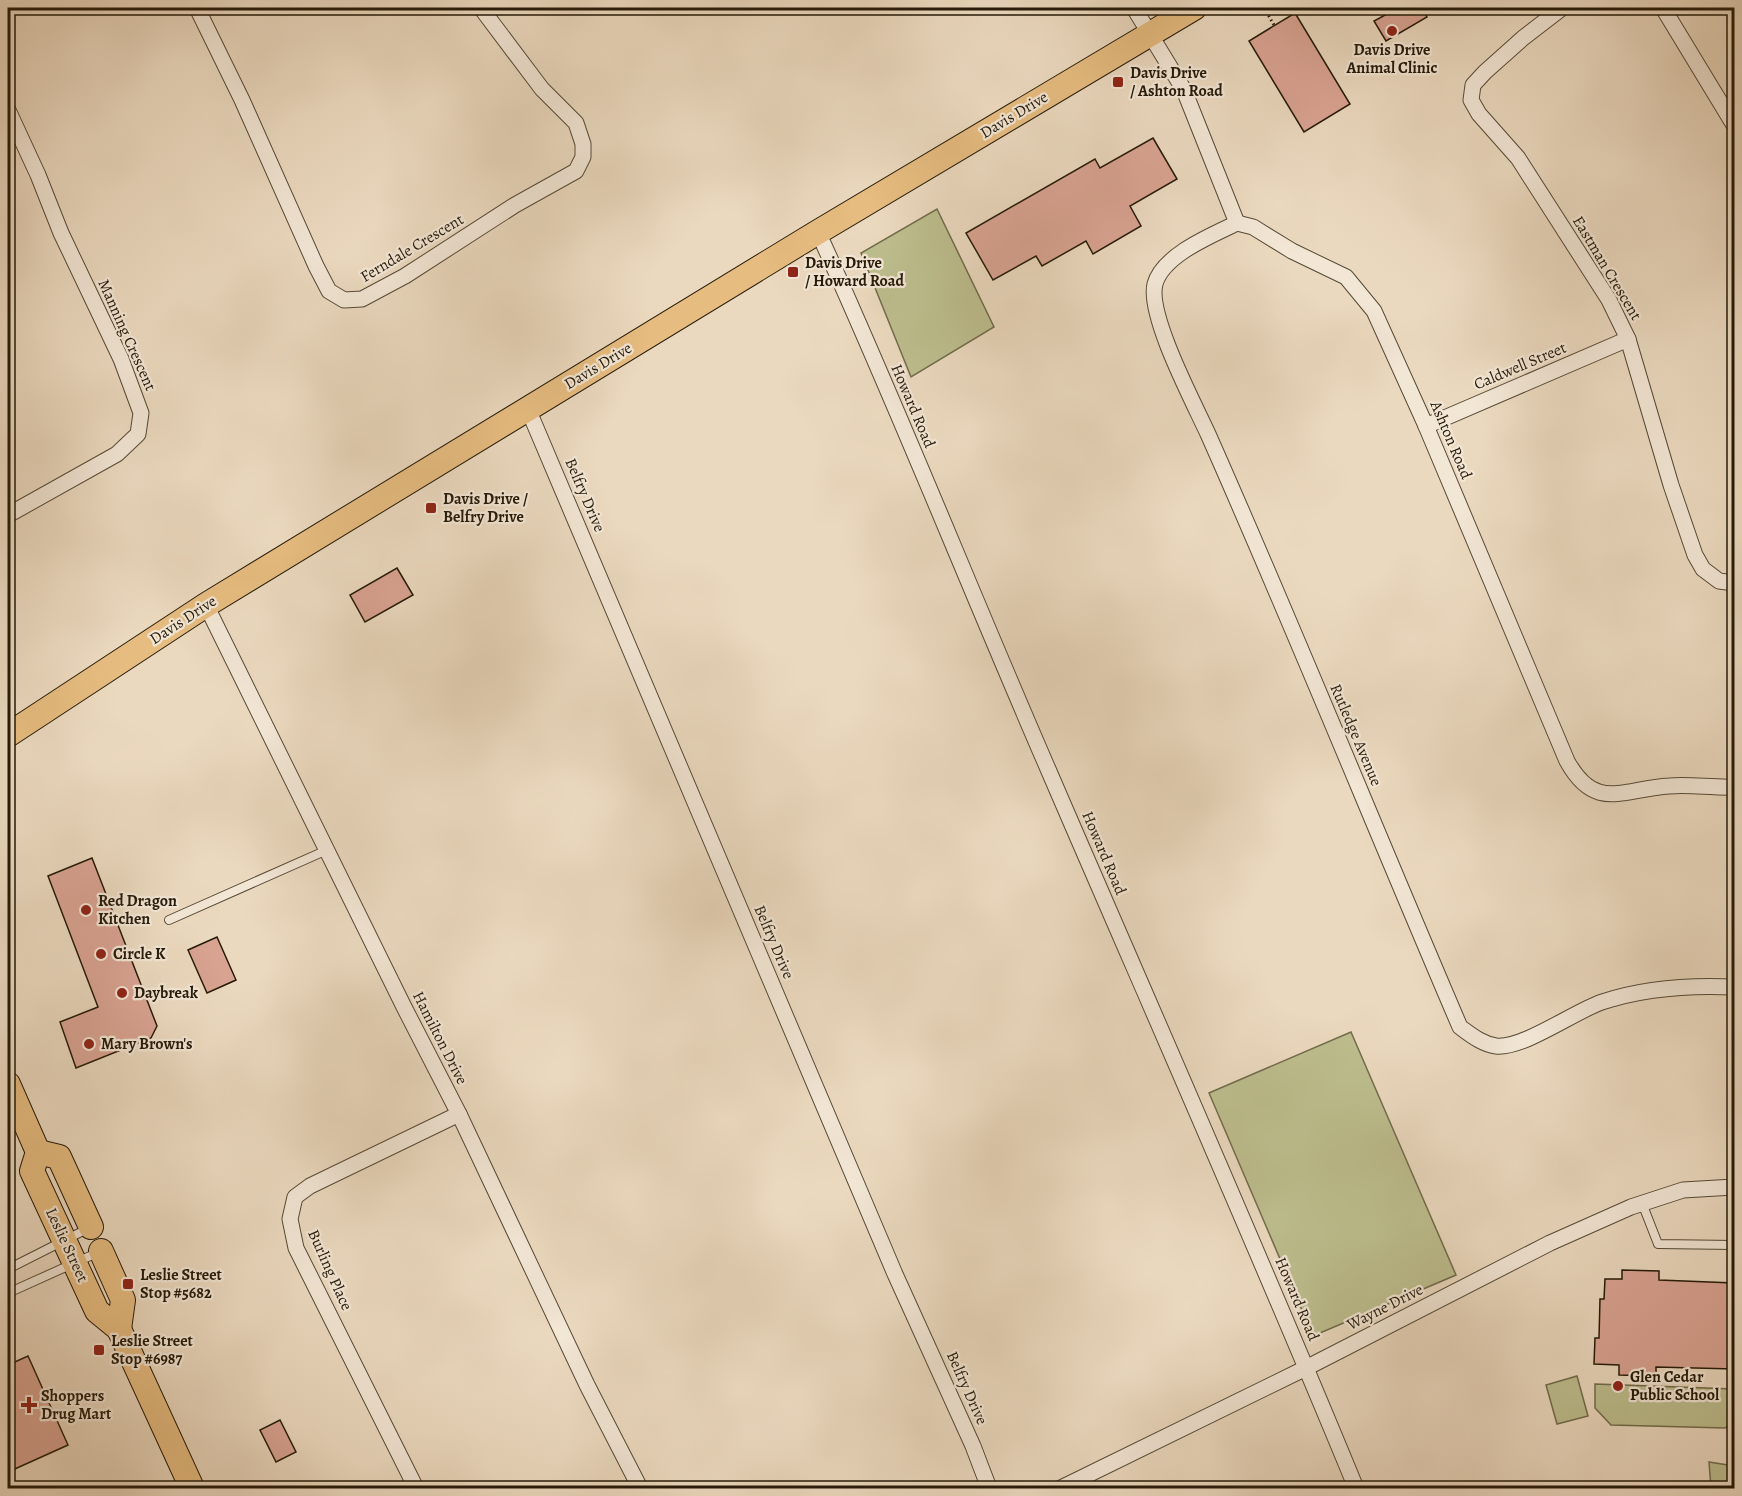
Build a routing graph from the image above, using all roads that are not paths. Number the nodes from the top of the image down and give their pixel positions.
1 (197, 8) edge
2 (481, 8) edge
3 (1134, 8) edge
4 (1194, 8) edge
5 (1562, 8) edge
6 (1663, 8) edge
7 (1151, 34) junction
8 (8, 111) edge
9 (1734, 125) edge
10 (1237, 223) junction
11 (818, 232) junction
12 (1628, 339) junction
13 (528, 409) junction
14 (1426, 426) junction
15 (8, 515) edge
16 (1734, 583) edge
17 (206, 605) junction
18 (8, 735) edge
19 (1734, 787) edge
20 (327, 850) junction
21 (169, 920) dead end
22 (1734, 987) edge
23 (8, 1084) edge
24 (459, 1114) junction
25 (38, 1152) junction
26 (1734, 1187) edge
27 (1642, 1203) junction
28 (91, 1227) joint
29 (66, 1240) junction
30 (1734, 1245) edge
31 (101, 1251) joint
32 (75, 1263) junction
33 (8, 1269) edge
34 (8, 1293) edge
35 (119, 1329) junction
36 (1306, 1368) junction
37 (192, 1488) edge
38 (416, 1488) edge
39 (640, 1488) edge
40 (989, 1488) edge
41 (1061, 1488) edge
42 (1356, 1488) edge

1 - 2 street, Ferndale Crescent
3 - 7 street
4 - 7 main road, Davis Drive
5 - 12 street, Eastman Crescent
6 - 9 street
7 - 10 street
7 - 11 main road, Davis Drive
8 - 15 street, Manning Crescent
10 - 14 street, Ashton Road
10 - 22 street, Rutledge Avenue
11 - 13 main road, Davis Drive
11 - 36 street, Howard Road
12 - 14 street, Caldwell Street
12 - 16 street, Eastman Crescent
13 - 17 main road, Davis Drive
13 - 40 street, Belfry Drive
14 - 19 street, Ashton Road
17 - 18 main road, Davis Drive
17 - 20 street, Hamilton Drive
20 - 21 lane
20 - 24 street, Hamilton Drive
23 - 25 main road, Leslie Street
24 - 38 street, Burling Place
24 - 39 street, Hamilton Drive
25 - 28 main road, Leslie Street
25 - 29 main road, Leslie Street
26 - 27 street, Wayne Drive
27 - 30 lane
27 - 36 street, Wayne Drive
28 - 29 lane
29 - 32 main road, Leslie Street
29 - 33 lane
31 - 32 lane
31 - 35 main road, Leslie Street
32 - 34 lane
32 - 35 main road, Leslie Street
35 - 37 main road, Leslie Street
36 - 41 street, Wayne Drive
36 - 42 street, Howard Road

